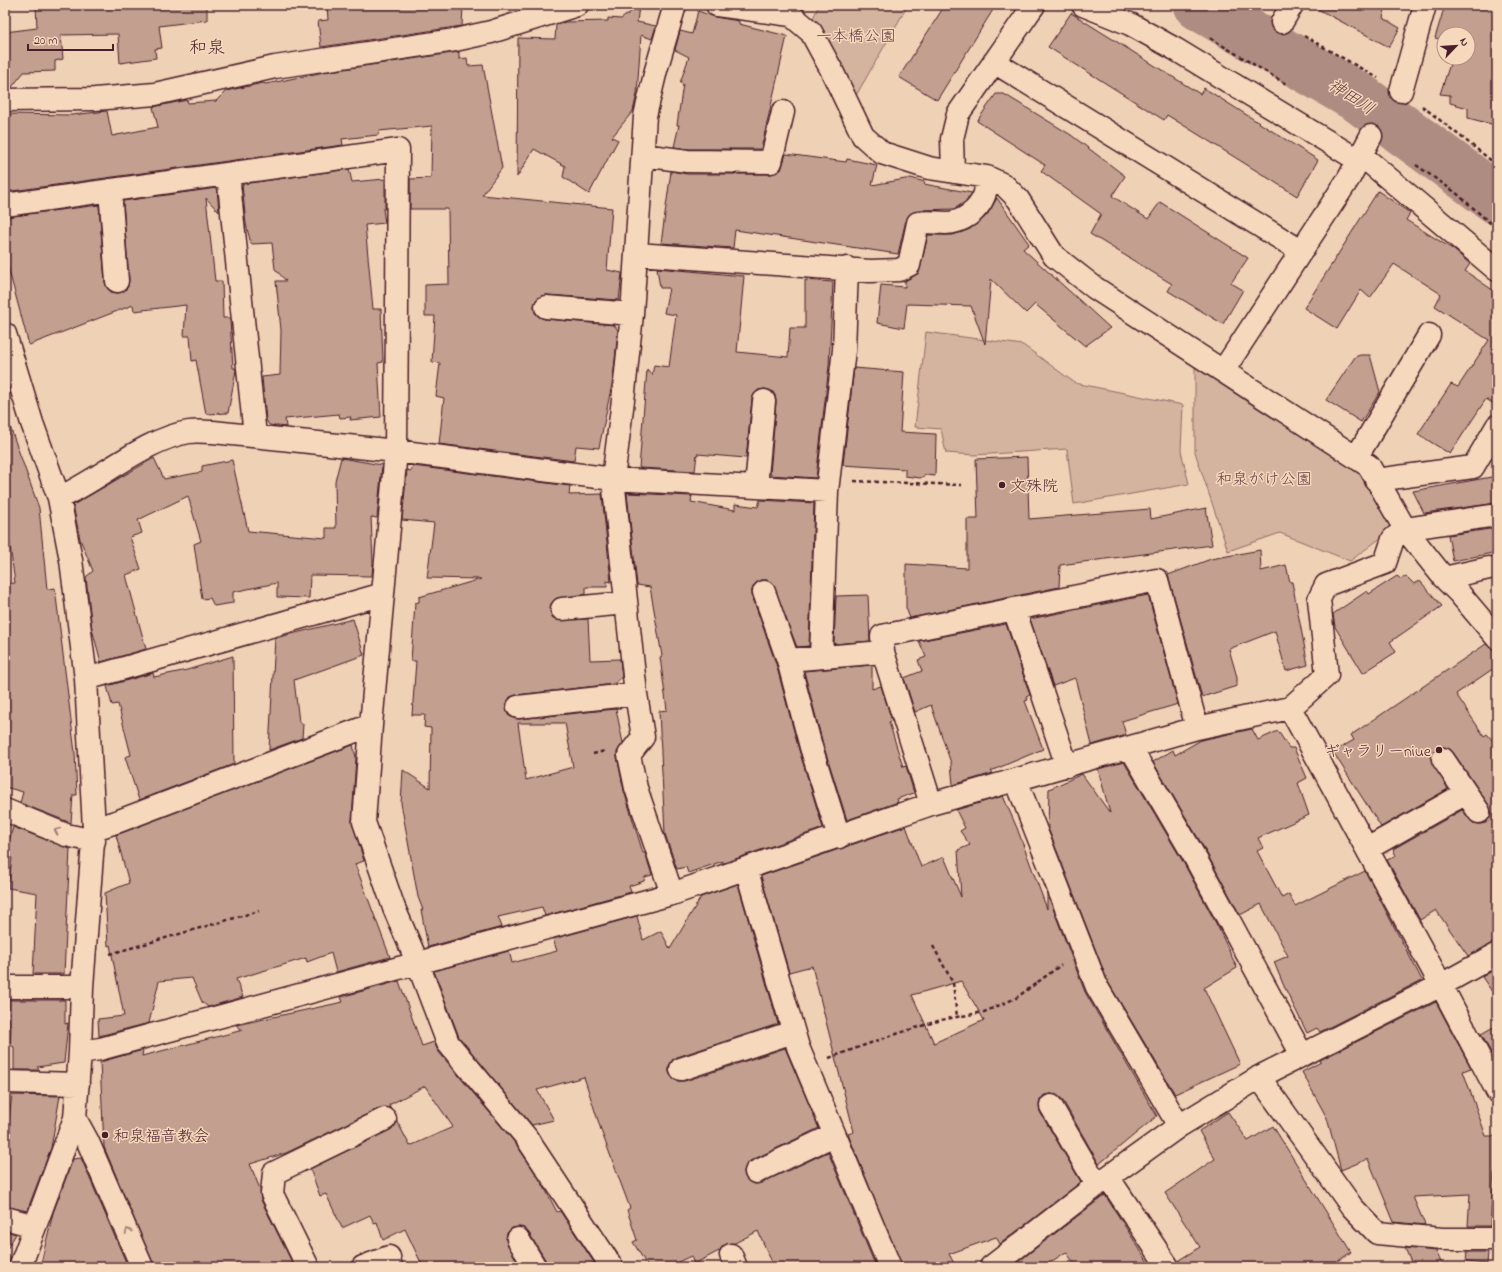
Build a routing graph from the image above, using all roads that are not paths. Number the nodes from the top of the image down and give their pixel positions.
1 (577, 5) edge
2 (675, 5) edge
3 (717, 5) edge
4 (1034, 5) edge
5 (1083, 5) edge
6 (1425, 5) edge
7 (994, 62) junction
8 (1401, 91) road end
9 (5, 100) edge
10 (783, 112) dead end
11 (1371, 136) dead end
12 (643, 155) junction
13 (1359, 158) junction
14 (953, 172) junction
15 (228, 174) junction
16 (987, 177) junction
17 (110, 190) junction
18 (5, 205) edge
19 (1301, 251) junction
20 (637, 254) junction
21 (847, 268) junction
22 (1497, 270) edge
23 (118, 281) dead end
24 (546, 307) dead end
25 (632, 314) junction
26 (5, 334) edge
27 (1429, 336) dead end
28 (10, 366) edge
29 (1223, 371) junction
30 (764, 401) dead end
31 (1497, 426) edge
32 (255, 436) junction
33 (396, 451) junction
34 (1356, 458) junction
35 (613, 479) junction
36 (1376, 480) junction
37 (827, 485) junction
38 (756, 487) junction
39 (59, 498) junction
40 (1497, 515) edge
41 (1405, 529) junction
42 (1489, 568) dead end
43 (1444, 578) junction
44 (764, 592) dead end
45 (383, 594) junction
46 (626, 603) junction
47 (562, 609) dead end
48 (1014, 609) junction
49 (1497, 638) edge
50 (882, 652) junction
51 (821, 657) junction
52 (788, 660) junction
53 (86, 679) junction
54 (636, 694) junction
55 (518, 706) dead end
56 (1290, 708) junction
57 (371, 725) junction
58 (1197, 728) junction
59 (1130, 748) junction
60 (1443, 759) dead end
61 (1067, 766) junction
62 (1016, 780) junction
63 (1466, 793) junction
64 (931, 804) junction
65 (5, 810) edge
66 (1479, 812) dead end
67 (94, 835) junction
68 (839, 837) junction
69 (1367, 849) junction
70 (746, 868) junction
71 (672, 894) junction
72 (1497, 954) edge
73 (418, 964) junction
74 (1441, 985) junction
75 (5, 987) edge
76 (82, 987) junction
77 (793, 1032) junction
78 (80, 1052) junction
79 (1302, 1055) junction
80 (681, 1069) dead end
81 (1259, 1077) junction
82 (5, 1082) edge
83 (78, 1084) junction
84 (1497, 1091) edge
85 (1051, 1106) dead end
86 (75, 1118) junction
87 (385, 1119) dead end
88 (1179, 1126) junction
89 (834, 1135) junction
90 (756, 1172) dead end
91 (1102, 1181) junction
92 (5, 1218) edge
93 (35, 1226) junction
94 (518, 1239) dead end
95 (1497, 1239) edge
96 (20, 1267) edge
97 (142, 1267) edge
98 (308, 1267) edge
99 (363, 1267) edge
100 (391, 1267) edge
101 (535, 1267) edge
102 (612, 1267) edge
103 (890, 1267) edge
104 (992, 1267) edge
105 (1168, 1267) edge

1 - 9 street
2 - 12 street
3 - 14 street
4 - 7 street
5 - 13 street
6 - 8 street
7 - 14 street
7 - 19 street
10 - 12 street
11 - 13 street
12 - 20 street
13 - 19 street
13 - 22 street
14 - 16 street
15 - 17 street
15 - 32 street
15 - 33 street
16 - 21 street
16 - 29 street
17 - 18 street
17 - 23 street
19 - 29 street
20 - 21 street
20 - 25 street
21 - 37 street
24 - 25 street
25 - 35 street
26 - 28 street
27 - 34 street
28 - 39 street
29 - 34 street
30 - 38 street
31 - 36 street
32 - 33 street
32 - 39 street
33 - 35 street
33 - 45 street
34 - 36 street
35 - 38 street
35 - 46 street
36 - 41 street
37 - 38 street
37 - 51 street
39 - 53 street
40 - 41 street
41 - 43 street
41 - 56 street
42 - 43 street
43 - 49 street
44 - 52 street
45 - 53 street
45 - 57 street
46 - 47 street
46 - 54 street
48 - 50 street
48 - 58 street
48 - 61 street
50 - 51 street
50 - 64 street
51 - 52 street
52 - 68 street
53 - 67 street
54 - 55 street
54 - 71 street
56 - 58 street
56 - 69 street
57 - 67 street
57 - 73 street
58 - 59 street
59 - 61 street
59 - 79 street
60 - 63 street
61 - 62 street
62 - 64 street
62 - 88 street
63 - 66 street
63 - 69 street
64 - 68 street
67 -> 65 street
67 - 76 street
68 - 70 street
69 - 74 street
70 - 71 street
70 - 77 street
71 - 73 street
72 - 74 street
73 - 78 street
73 - 102 street
74 - 79 street
74 - 84 street
75 - 76 street
76 - 78 street
77 - 80 street
77 - 89 street
78 - 83 street
79 - 81 street
81 - 88 street
81 - 95 street
82 - 83 street
83 - 86 street
85 - 91 street
86 - 93 street
97 -> 86 street
87 - 98 street
88 - 91 street
89 - 90 street
89 - 103 street
91 - 104 street
91 - 105 street
92 - 93 street
93 - 96 street
94 - 101 street
99 - 100 street

